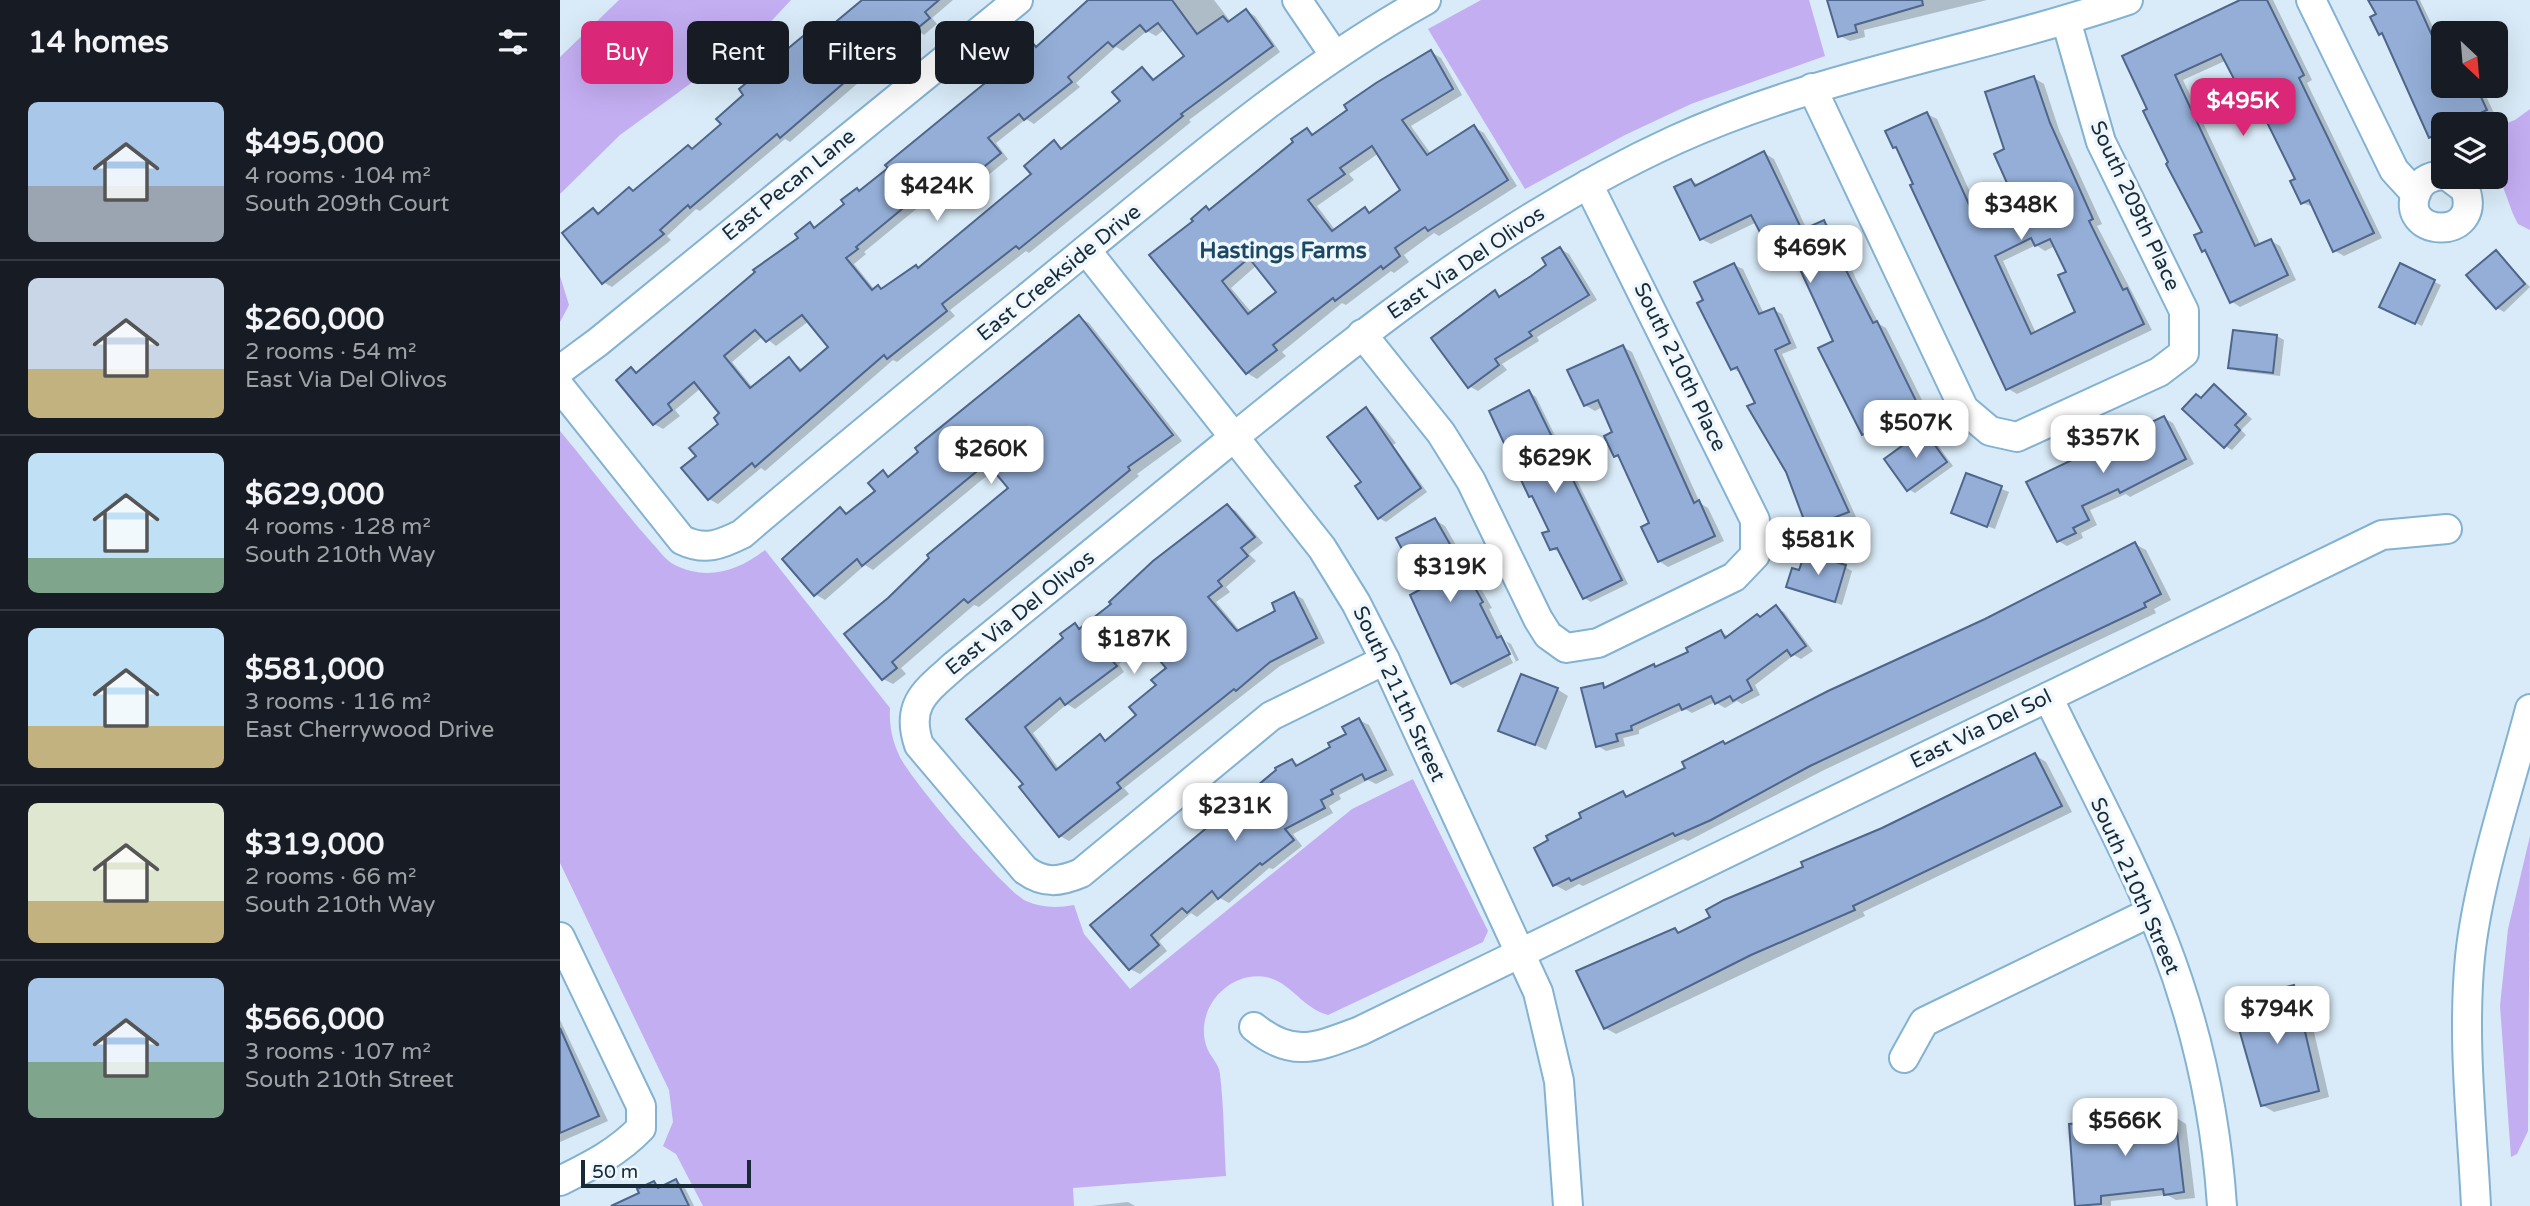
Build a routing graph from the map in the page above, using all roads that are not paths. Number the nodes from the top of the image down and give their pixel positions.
1 (1018, 0) edge
2 (1297, 0) edge
3 (1426, 0) edge
4 (2128, 0) edge
5 (2311, 0) edge
6 (2066, 20) junction
7 (1335, 56) junction
8 (1812, 88) junction
9 (2431, 179) edge
10 (1588, 184) junction
11 (2463, 189) edge
12 (2415, 193) junction
13 (1086, 250) junction
14 (1362, 334) junction
15 (560, 370) edge
16 (560, 387) edge
17 (1234, 438) junction
18 (2446, 529) dead end
19 (1385, 660) junction
20 (2048, 697) junction
21 (2530, 709) edge
22 (2151, 912) junction
23 (560, 937) edge
24 (1521, 951) junction
25 (1254, 1027) dead end
26 (1904, 1058) dead end
27 (560, 1181) edge
28 (1568, 1206) edge
29 (2222, 1206) edge
30 (2476, 1206) edge

1 - 15 street, East Pecan Lane
2 - 7 street
3 - 7 street, East Creekside Drive
4 - 6 street, East Via Del Olivos
5 - 12 street
6 - 8 street, East Via Del Olivos
6 - 8 street, South 209th Place
7 - 13 street, East Creekside Drive
8 - 10 street, East Via Del Olivos
9 - 12 street
10 - 14 street, East Via Del Olivos
10 - 14 street, South 210th Place
11 - 12 street
13 - 16 street, East Creekside Drive
13 - 17 street, South 211th Street
14 - 17 street, East Via Del Olivos
17 - 19 street, South 211th Street
17 - 19 street, East Via Del Olivos
18 - 20 street, East Via Del Sol
19 - 24 street, South 211th Street
20 - 22 street, South 210th Street
20 - 24 street, East Via Del Sol
21 - 30 street
22 - 26 street
22 - 29 street, South 210th Street
23 - 27 street
24 - 25 street, East Via Del Sol
24 - 28 street, South 211th Street

